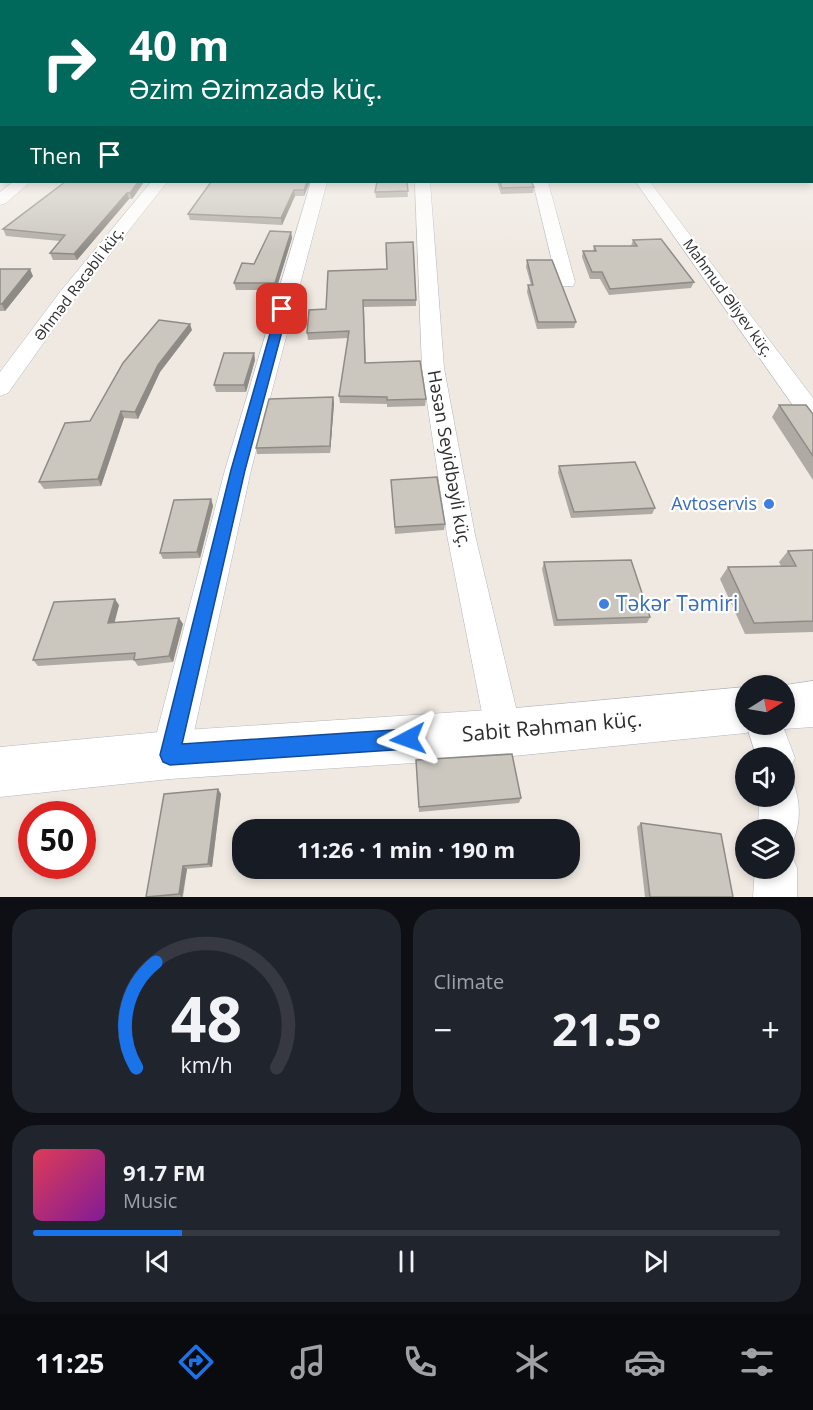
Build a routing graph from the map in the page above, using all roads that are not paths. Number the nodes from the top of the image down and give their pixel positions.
1 (21, 183) edge
2 (158, 183) edge
3 (319, 183) edge
4 (422, 183) edge
5 (540, 183) edge
6 (645, 183) edge
7 (0, 200) edge
8 (566, 282) dead end
9 (2, 384) edge
10 (813, 415) edge
11 (813, 704) edge
12 (795, 705) edge
13 (735, 711) edge
14 (504, 733) junction
15 (170, 755) junction
16 (0, 772) edge
17 (776, 879) edge
18 (775, 897) edge

1 - 7 street
2 - 9 street, Əhməd Rəcəbli küç.
3 - 15 street
4 - 14 street, Həsən Seyidbəyli küç.
5 - 8 street
6 - 10 street, Mahmud Əliyev küç.
11 - 12 main road
13 - 14 main road, Sabit Rəhman küç.
14 - 15 main road, Sabit Rəhman küç.
15 - 16 main road, Sabit Rəhman küç.
17 - 18 street

